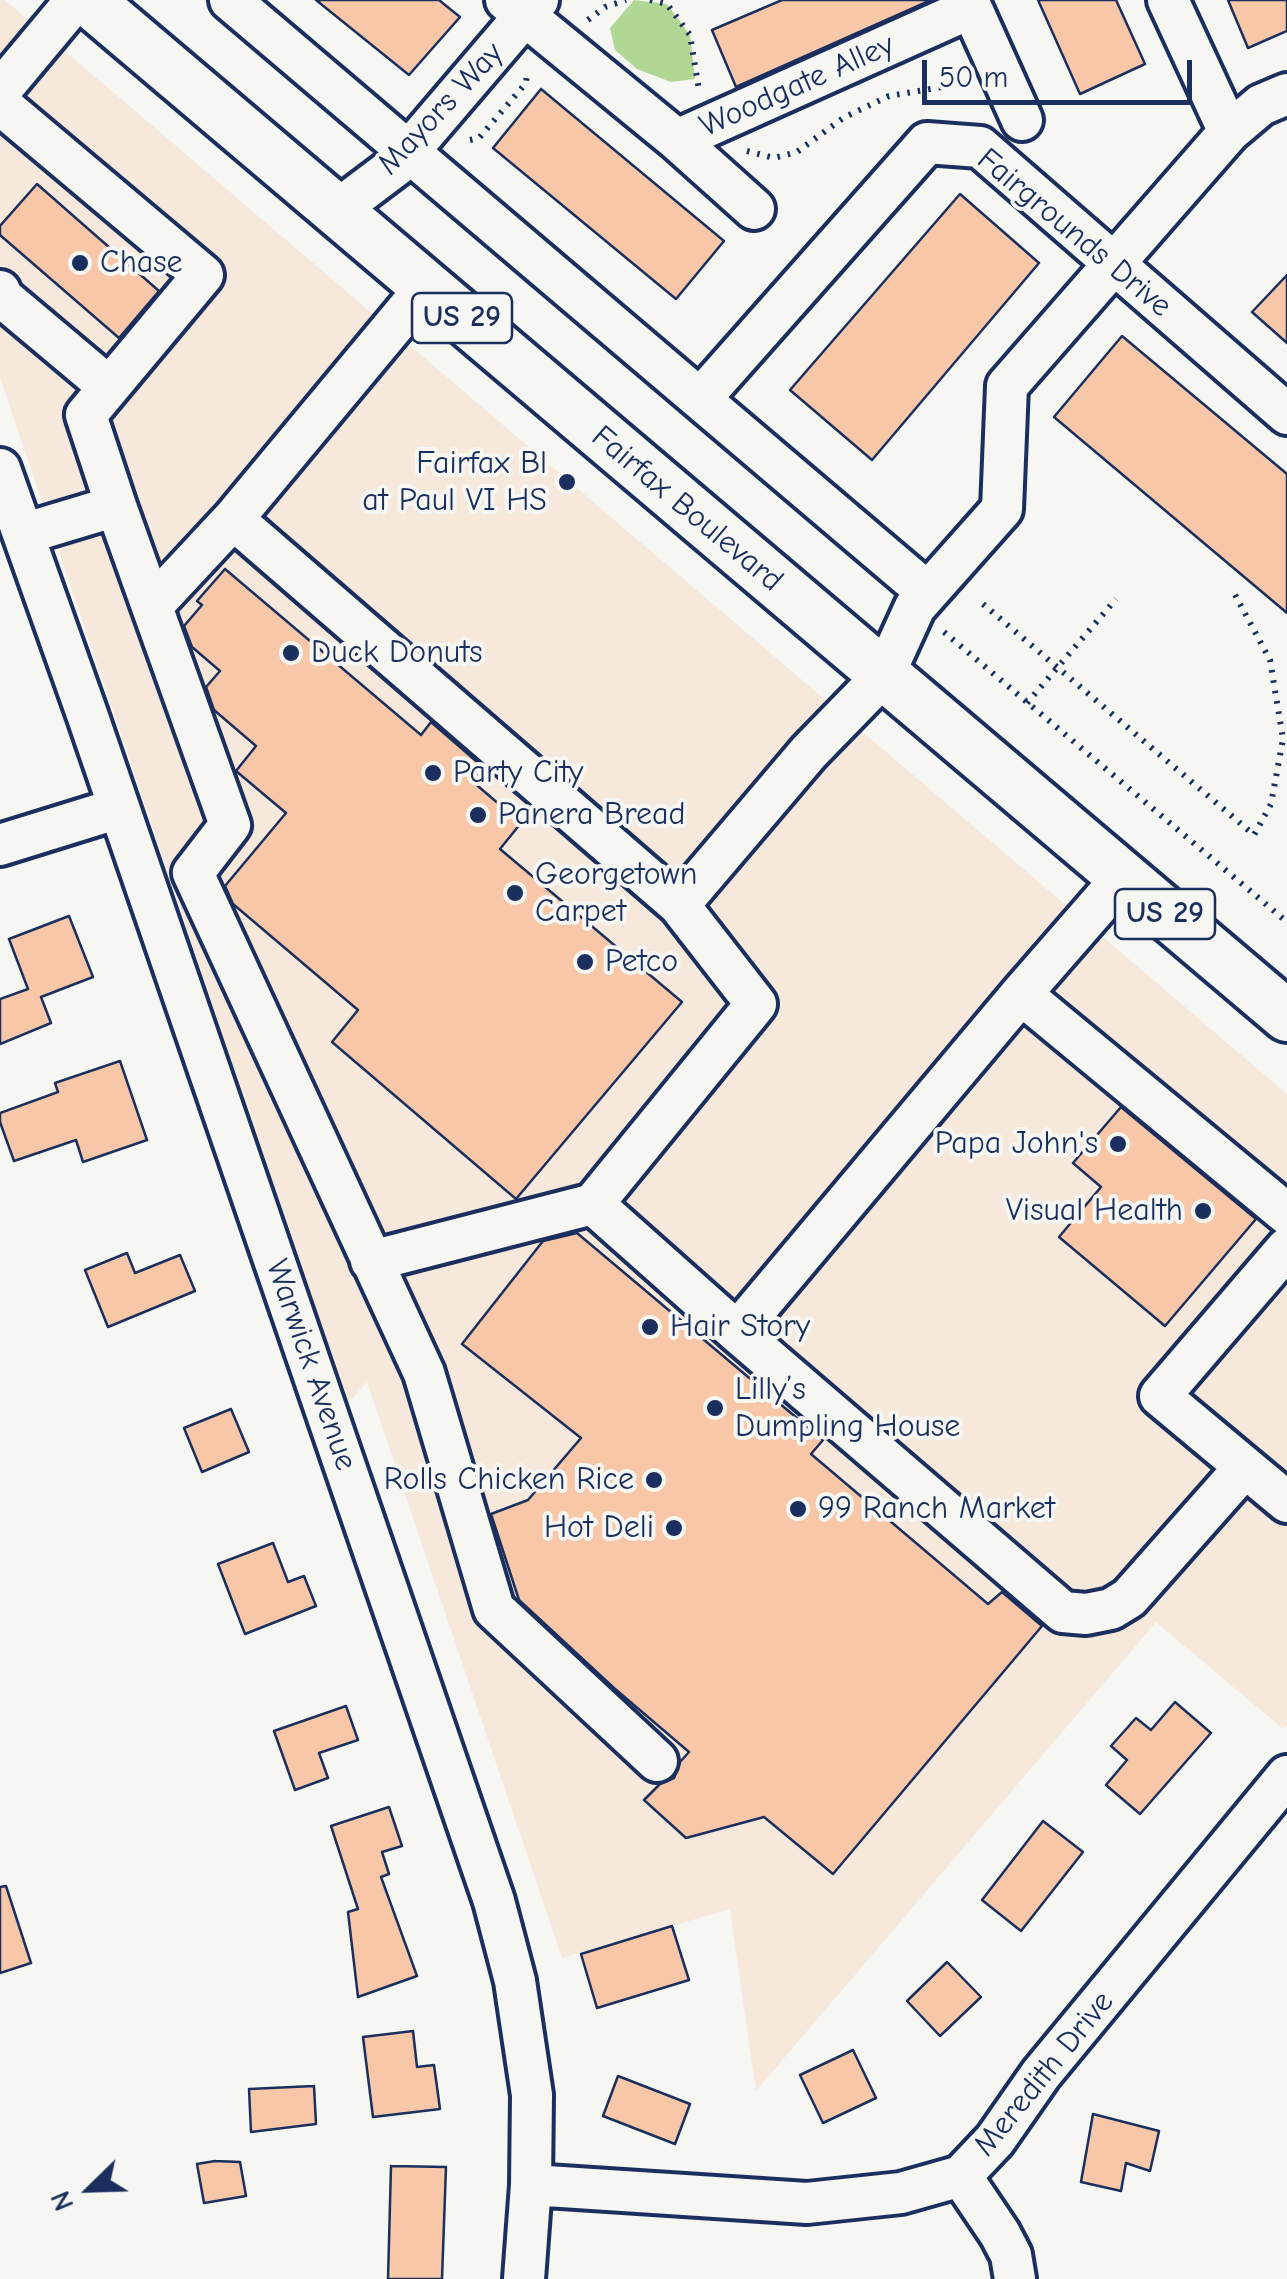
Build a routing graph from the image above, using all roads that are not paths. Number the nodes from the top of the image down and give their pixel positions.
1 (76, 0) edge
2 (88, 0) edge
3 (230, 0) edge
4 (1168, 0) edge
5 (970, 4) edge
6 (523, 5) edge
7 (0, 91) edge
8 (1287, 94) edge
9 (0, 104) edge
10 (1022, 120) dead end
11 (1229, 132) junction
12 (676, 140) junction
13 (409, 151) junction
14 (754, 209) dead end
15 (336, 211) junction
16 (1114, 265) junction
17 (426, 287) junction
18 (0, 291) edge
19 (110, 386) junction
20 (701, 398) junction
21 (1287, 414) edge
22 (0, 469) edge
23 (116, 506) junction
24 (234, 519) junction
25 (23, 534) junction
26 (927, 592) junction
27 (152, 606) junction
28 (884, 676) junction
29 (118, 808) junction
30 (0, 845) edge
31 (1123, 878) junction
32 (679, 904) junction
33 (1021, 994) junction
34 (1287, 1016) edge
35 (593, 1204) junction
36 (1287, 1214) edge
37 (1287, 1248) edge
38 (371, 1261) junction
39 (737, 1332) junction
40 (1244, 1467) junction
41 (1287, 1502) edge
42 (657, 1761) dead end
43 (1287, 1776) edge
44 (960, 2176) junction
45 (531, 2185) junction
46 (524, 2279) edge
47 (1015, 2279) edge

1 - 7 street
2 - 15 main road, Fairfax Boulevard / US 29
3 - 13 street
4 - 11 street
5 - 10 street, Woodgate Alley
5 - 12 street, Woodgate Alley
6 - 12 street, Woodgate Alley
6 - 13 street, Mayors Way
8 - 11 street
9 - 19 street
11 - 16 street
12 - 14 street, Woodgate Alley
13 - 15 street, Mayors Way
13 - 20 street
15 - 17 main road, Fairfax Boulevard / US 29
16 - 20 street, Fairgrounds Drive
16 - 21 street, Fairgrounds Drive
16 - 26 street
17 - 24 street
17 - 28 main road, Fairfax Boulevard / US 29
18 - 19 street
19 - 23 street
20 - 26 street
22 - 25 street, Warwick Avenue
23 - 25 street
23 - 27 street
24 - 27 street
24 - 32 street
25 - 29 street, Warwick Avenue
26 - 28 street
27 - 38 street
28 - 31 main road, Fairfax Boulevard / US 29
28 - 32 street
29 - 30 street
29 - 45 street, Warwick Avenue
31 - 33 street
31 - 34 main road, Fairfax Boulevard / US 29
32 - 35 street
33 - 36 street
33 - 39 street
35 - 38 street
35 - 39 street
37 - 40 street
38 - 42 street
39 - 40 street
40 - 41 street
43 - 44 street, Meredith Drive
44 - 45 street, Meredith Drive
44 - 47 street
45 - 46 street, Warwick Avenue

